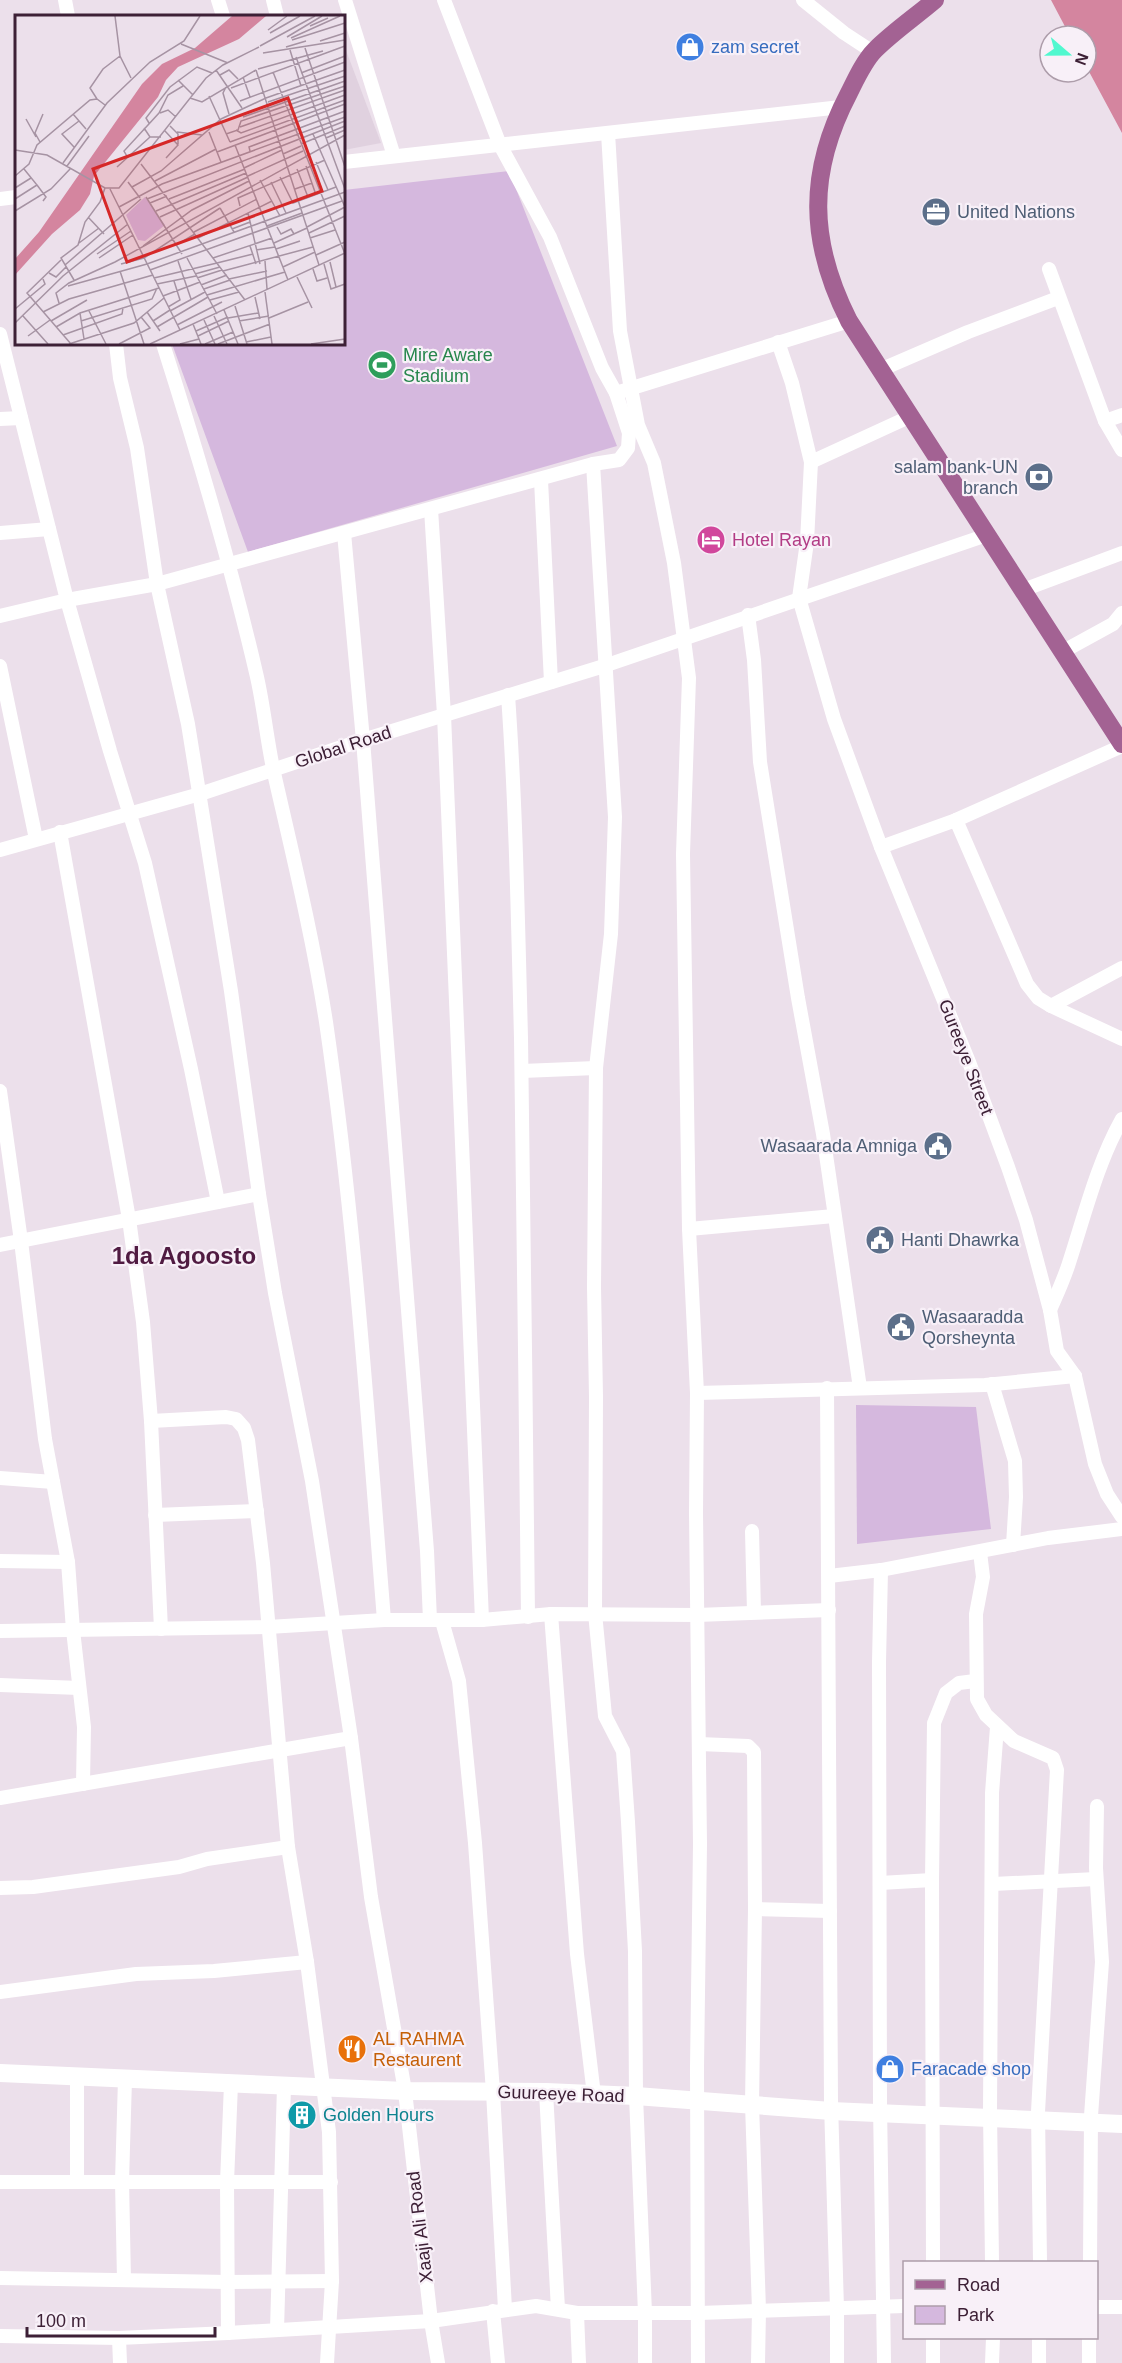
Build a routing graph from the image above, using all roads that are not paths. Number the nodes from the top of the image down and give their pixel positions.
1 (65, 0) edge
2 (219, 0) edge
3 (273, 0) edge
4 (345, 0) edge
5 (444, 0) edge
6 (803, 0) edge
7 (935, 0) edge
8 (68, 15) edge
9 (222, 15) edge
10 (277, 15) edge
11 (873, 52) junction
12 (841, 107) junction
13 (608, 133) junction
14 (500, 145) junction
15 (394, 156) junction
16 (345, 162) edge
17 (15, 197) edge
18 (0, 199) edge
19 (1049, 269) dead end
20 (1058, 298) junction
21 (849, 321) junction
22 (0, 334) edge
23 (778, 342) junction
24 (116, 345) edge
25 (163, 345) edge
26 (880, 370) junction
27 (630, 388) junction
28 (616, 393) junction
29 (1122, 415) edge
30 (909, 417) junction
31 (21, 418) junction
32 (0, 419) edge
33 (1105, 421) junction
34 (1122, 450) edge
35 (811, 462) junction
36 (593, 464) junction
37 (541, 480) junction
38 (431, 509) junction
39 (50, 529) junction
40 (0, 532) edge
41 (344, 533) junction
42 (987, 535) junction
43 (1122, 553) edge
44 (229, 564) junction
45 (157, 584) junction
46 (1023, 590) junction
47 (799, 598) junction
48 (68, 600) junction
49 (1122, 614) edge
50 (748, 615) junction
51 (0, 616) edge
52 (685, 638) junction
53 (1062, 652) junction
54 (0, 666) edge
55 (604, 666) junction
56 (551, 682) junction
57 (508, 695) junction
58 (444, 715) junction
59 (363, 740) junction
60 (1122, 745) edge
61 (274, 770) junction
62 (200, 794) junction
63 (129, 812) junction
64 (956, 820) junction
65 (60, 832) junction
66 (36, 839) junction
67 (881, 847) junction
68 (0, 850) edge
69 (1122, 968) edge
70 (1051, 1006) junction
71 (1122, 1039) edge
72 (596, 1068) junction
73 (522, 1071) junction
74 (0, 1091) edge
75 (1122, 1119) edge
76 (259, 1194) junction
77 (218, 1202) junction
78 (834, 1216) junction
79 (129, 1219) junction
80 (689, 1229) junction
81 (21, 1241) junction
82 (0, 1245) edge
83 (1050, 1310) junction
84 (1075, 1376) junction
85 (992, 1384) junction
86 (860, 1388) junction
87 (827, 1389) junction
88 (697, 1393) junction
89 (151, 1421) junction
90 (0, 1478) edge
91 (53, 1482) junction
92 (257, 1511) junction
93 (155, 1515) junction
94 (1122, 1517) edge
95 (1122, 1529) edge
96 (752, 1532) dead end
97 (1013, 1545) junction
98 (980, 1552) junction
99 (0, 1561) edge
100 (68, 1562) junction
101 (881, 1570) junction
102 (829, 1576) junction
103 (829, 1610) junction
104 (754, 1612) junction
105 (596, 1613) junction
106 (551, 1614) junction
107 (697, 1615) junction
108 (528, 1617) junction
109 (384, 1620) junction
110 (436, 1620) junction
111 (482, 1620) junction
112 (333, 1622) junction
113 (268, 1627) junction
114 (161, 1629) junction
115 (73, 1630) junction
116 (0, 1631) edge
117 (975, 1681) junction
118 (0, 1685) edge
119 (79, 1688) junction
120 (997, 1727) junction
121 (351, 1738) junction
122 (699, 1744) junction
123 (280, 1751) junction
124 (83, 1784) junction
125 (0, 1798) edge
126 (1097, 1806) dead end
127 (288, 1847) junction
128 (1096, 1879) junction
129 (932, 1880) junction
130 (1049, 1880) junction
131 (880, 1883) junction
132 (993, 1884) junction
133 (0, 1888) edge
134 (755, 1910) junction
135 (830, 1911) junction
136 (307, 1962) junction
137 (0, 1992) edge
138 (0, 2073) edge
139 (77, 2077) junction
140 (125, 2079) junction
141 (231, 2084) junction
142 (284, 2086) junction
143 (324, 2088) junction
144 (405, 2091) junction
145 (493, 2092) junction
146 (546, 2092) junction
147 (594, 2095) junction
148 (636, 2096) junction
149 (697, 2101) junction
150 (752, 2104) junction
151 (831, 2111) junction
152 (880, 2113) junction
153 (932, 2115) junction
154 (990, 2118) junction
155 (1038, 2120) junction
156 (1091, 2122) junction
157 (1122, 2124) edge
158 (0, 2181) edge
159 (77, 2181) junction
160 (122, 2181) junction
161 (227, 2181) junction
162 (282, 2182) junction
163 (331, 2182) junction
164 (933, 2261) edge
165 (992, 2261) edge
166 (1040, 2261) edge
167 (1090, 2261) edge
168 (0, 2278) edge
169 (124, 2280) junction
170 (332, 2281) junction
171 (228, 2282) junction
172 (280, 2282) junction
173 (903, 2306) edge
174 (1098, 2307) edge
175 (1122, 2307) edge
176 (885, 2308) junction
177 (558, 2309) junction
178 (837, 2309) junction
179 (499, 2310) junction
180 (759, 2310) junction
181 (577, 2313) junction
182 (645, 2313) junction
183 (699, 2313) junction
184 (431, 2321) junction
185 (328, 2326) junction
186 (277, 2330) junction
187 (228, 2333) junction
188 (0, 2336) edge
189 (118, 2338) junction
190 (933, 2339) edge
191 (993, 2339) edge
192 (1039, 2339) edge
193 (1089, 2339) edge
194 (120, 2363) edge
195 (327, 2363) edge
196 (438, 2363) edge
197 (498, 2363) edge
198 (579, 2363) edge
199 (645, 2363) edge
200 (699, 2363) edge
201 (758, 2363) edge
202 (837, 2363) edge
203 (884, 2363) edge
204 (933, 2363) edge
205 (992, 2363) edge
206 (1039, 2363) edge
207 (1089, 2363) edge

1 - 8 street
2 - 9 street
3 - 10 street
4 - 15 street
5 - 14 street
6 - 11 street
7 - 11 main road
11 - 12 main road
12 - 13 street
12 - 21 main road
13 - 14 street
13 - 27 street
14 - 15 street
14 - 28 street
15 - 16 street
17 - 18 street
19 - 20 street
20 - 26 street
20 - 33 street
21 - 23 street
21 - 26 main road
22 - 31 street
23 - 27 street
23 - 35 street
24 - 45 street, Xaaji Ali Road
25 - 44 street
26 - 30 main road
27 - 28 street
27 - 52 street
28 - 36 street
29 - 33 street
30 - 35 street
30 - 42 main road
31 - 32 street
31 - 39 street
33 - 34 street
35 - 47 street
36 - 37 street
36 - 55 street
37 - 38 street
37 - 56 street
38 - 41 street
38 - 58 street
39 - 40 street
39 - 48 street
41 - 44 street
41 - 59 street
42 - 46 main road
42 - 47 street, Global Road
43 - 46 street
44 - 45 street
44 - 61 street
45 - 48 street
45 - 62 street, Xaaji Ali Road
46 - 53 main road
47 - 50 street, Global Road
47 - 67 street, Gureeye Street
48 - 51 street
48 - 63 street
49 - 53 street
50 - 52 street, Global Road
50 - 78 street
52 - 55 street, Global Road
52 - 80 street
53 - 60 main road
54 - 66 street
55 - 56 street, Global Road
55 - 72 street
56 - 57 street, Global Road
57 - 58 street, Global Road
57 - 73 street
58 - 59 street, Global Road
58 - 111 street
59 - 61 street, Global Road
59 - 110 street
60 - 64 street
61 - 62 street, Global Road
61 - 109 street
62 - 63 street, Global Road
62 - 76 street, Xaaji Ali Road
63 - 65 street, Global Road
63 - 77 street
64 - 67 street
64 - 70 street
65 - 66 street, Global Road
65 - 79 street
66 - 68 street, Global Road
67 - 83 street, Gureeye Street
69 - 70 street
70 - 71 street
72 - 73 street
72 - 105 street
73 - 108 street
74 - 81 street
75 - 83 street
76 - 77 street
76 - 112 street, Xaaji Ali Road
77 - 79 street
78 - 80 street
78 - 86 street
79 - 81 street
79 - 89 street
80 - 88 street
81 - 82 street
81 - 91 street
83 - 84 street, Gureeye Street
84 - 85 street
84 - 94 street, Gureeye Street
85 - 86 street
85 - 97 street
86 - 87 street
87 - 88 street
87 - 102 street
88 - 107 street
89 - 92 street
89 - 93 street
90 - 91 street
91 - 100 street
92 - 93 street
92 - 113 street
93 - 114 street
95 - 97 street
96 - 104 street
97 - 98 street
98 - 101 street
98 - 117 street
99 - 100 street
100 - 115 street
101 - 102 street
101 - 131 street
102 - 103 street
103 - 104 street
103 - 135 street
104 - 107 street
105 - 106 street
105 - 107 street
105 - 148 street
106 - 108 street
106 - 147 street
107 - 122 street
108 - 111 street
109 - 110 street
109 - 112 street
110 - 111 street
110 - 145 street
112 - 113 street
112 - 121 street, Xaaji Ali Road
113 - 114 street
113 - 123 street
114 - 115 street
115 - 116 street
115 - 119 street
117 - 120 street
117 - 129 street
118 - 119 street
119 - 124 street
120 - 130 street
120 - 132 street
121 - 123 street
121 - 144 street, Xaaji Ali Road
122 - 134 street
122 - 149 street
123 - 124 street
123 - 127 street
124 - 125 street
126 - 128 street
127 - 133 street
127 - 136 street
128 - 130 street
128 - 156 street
129 - 131 street
129 - 153 street
130 - 132 street
130 - 155 street
131 - 152 street
132 - 154 street
134 - 135 street
134 - 150 street
135 - 151 street
136 - 137 street
136 - 143 street
138 - 139 street, Guureeye Road
139 - 140 street, Guureeye Road
139 - 159 street
140 - 141 street, Guureeye Road
140 - 160 street
141 - 142 street, Guureeye Road
141 - 161 street
142 - 143 street, Guureeye Road
142 - 162 street
143 - 144 street, Guureeye Road
143 - 163 street
144 - 145 street, Guureeye Road
144 - 184 street, Xaaji Ali Road
145 - 146 street, Guureeye Road
145 - 179 street
146 - 147 street, Guureeye Road
146 - 177 street
147 - 148 street, Guureeye Road
148 - 149 street, Guureeye Road
148 - 182 street
149 - 150 street, Guureeye Road
149 - 183 street
150 - 151 street, Guureeye Road
150 - 180 street
151 - 152 street, Guureeye Road
151 - 178 street
152 - 153 street, Guureeye Road
152 - 176 street
153 - 154 street, Guureeye Road
153 - 164 street
154 - 155 street, Guureeye Road
154 - 165 street
155 - 156 street, Guureeye Road
155 - 166 street
156 - 157 street, Guureeye Road
156 - 167 street
158 - 159 street
159 - 160 street
160 - 161 street
160 - 169 street
161 - 162 street
161 - 171 street
162 - 163 street
162 - 172 street
163 - 170 street
168 - 169 street
169 - 171 street
170 - 172 street
170 - 185 street
171 - 172 street
171 - 187 street
172 - 186 street
173 - 176 street
174 - 175 street
176 - 178 street
176 - 203 street
177 - 179 street
177 - 181 street
178 - 180 street
178 - 202 street
179 - 184 street
179 - 197 street
180 - 183 street
180 - 201 street
181 - 182 street
181 - 198 street
182 - 183 street
182 - 199 street
183 - 200 street
184 - 185 street
184 - 196 street, Xaaji Ali Road
185 - 186 street
185 - 195 street
186 - 187 street
187 - 189 street
188 - 189 street
189 - 194 street
190 - 204 street
191 - 205 street
192 - 206 street
193 - 207 street

